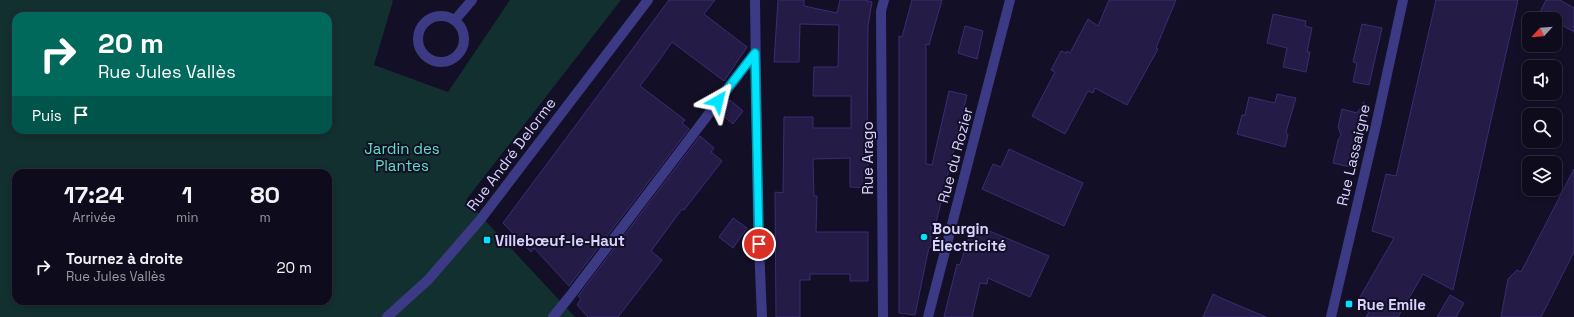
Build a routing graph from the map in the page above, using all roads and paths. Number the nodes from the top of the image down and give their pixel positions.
1 (472, 0) edge
2 (648, 0) edge
3 (755, 0) edge
4 (884, 0) edge
5 (1010, 0) edge
6 (1403, 0) edge
7 (455, 20) junction
8 (755, 53) junction
9 (387, 317) edge
10 (553, 317) edge
11 (762, 317) edge
12 (884, 317) edge
13 (928, 317) edge
14 (1331, 317) edge

1 - 7 street
2 - 9 street, Rue André Delorme
3 - 8 street
4 - 12 street, Rue Arago
5 - 13 street, Rue du Rozier
6 - 14 street, Rue Lassaigne
7 - 7 street
8 - 10 street
8 - 11 street

